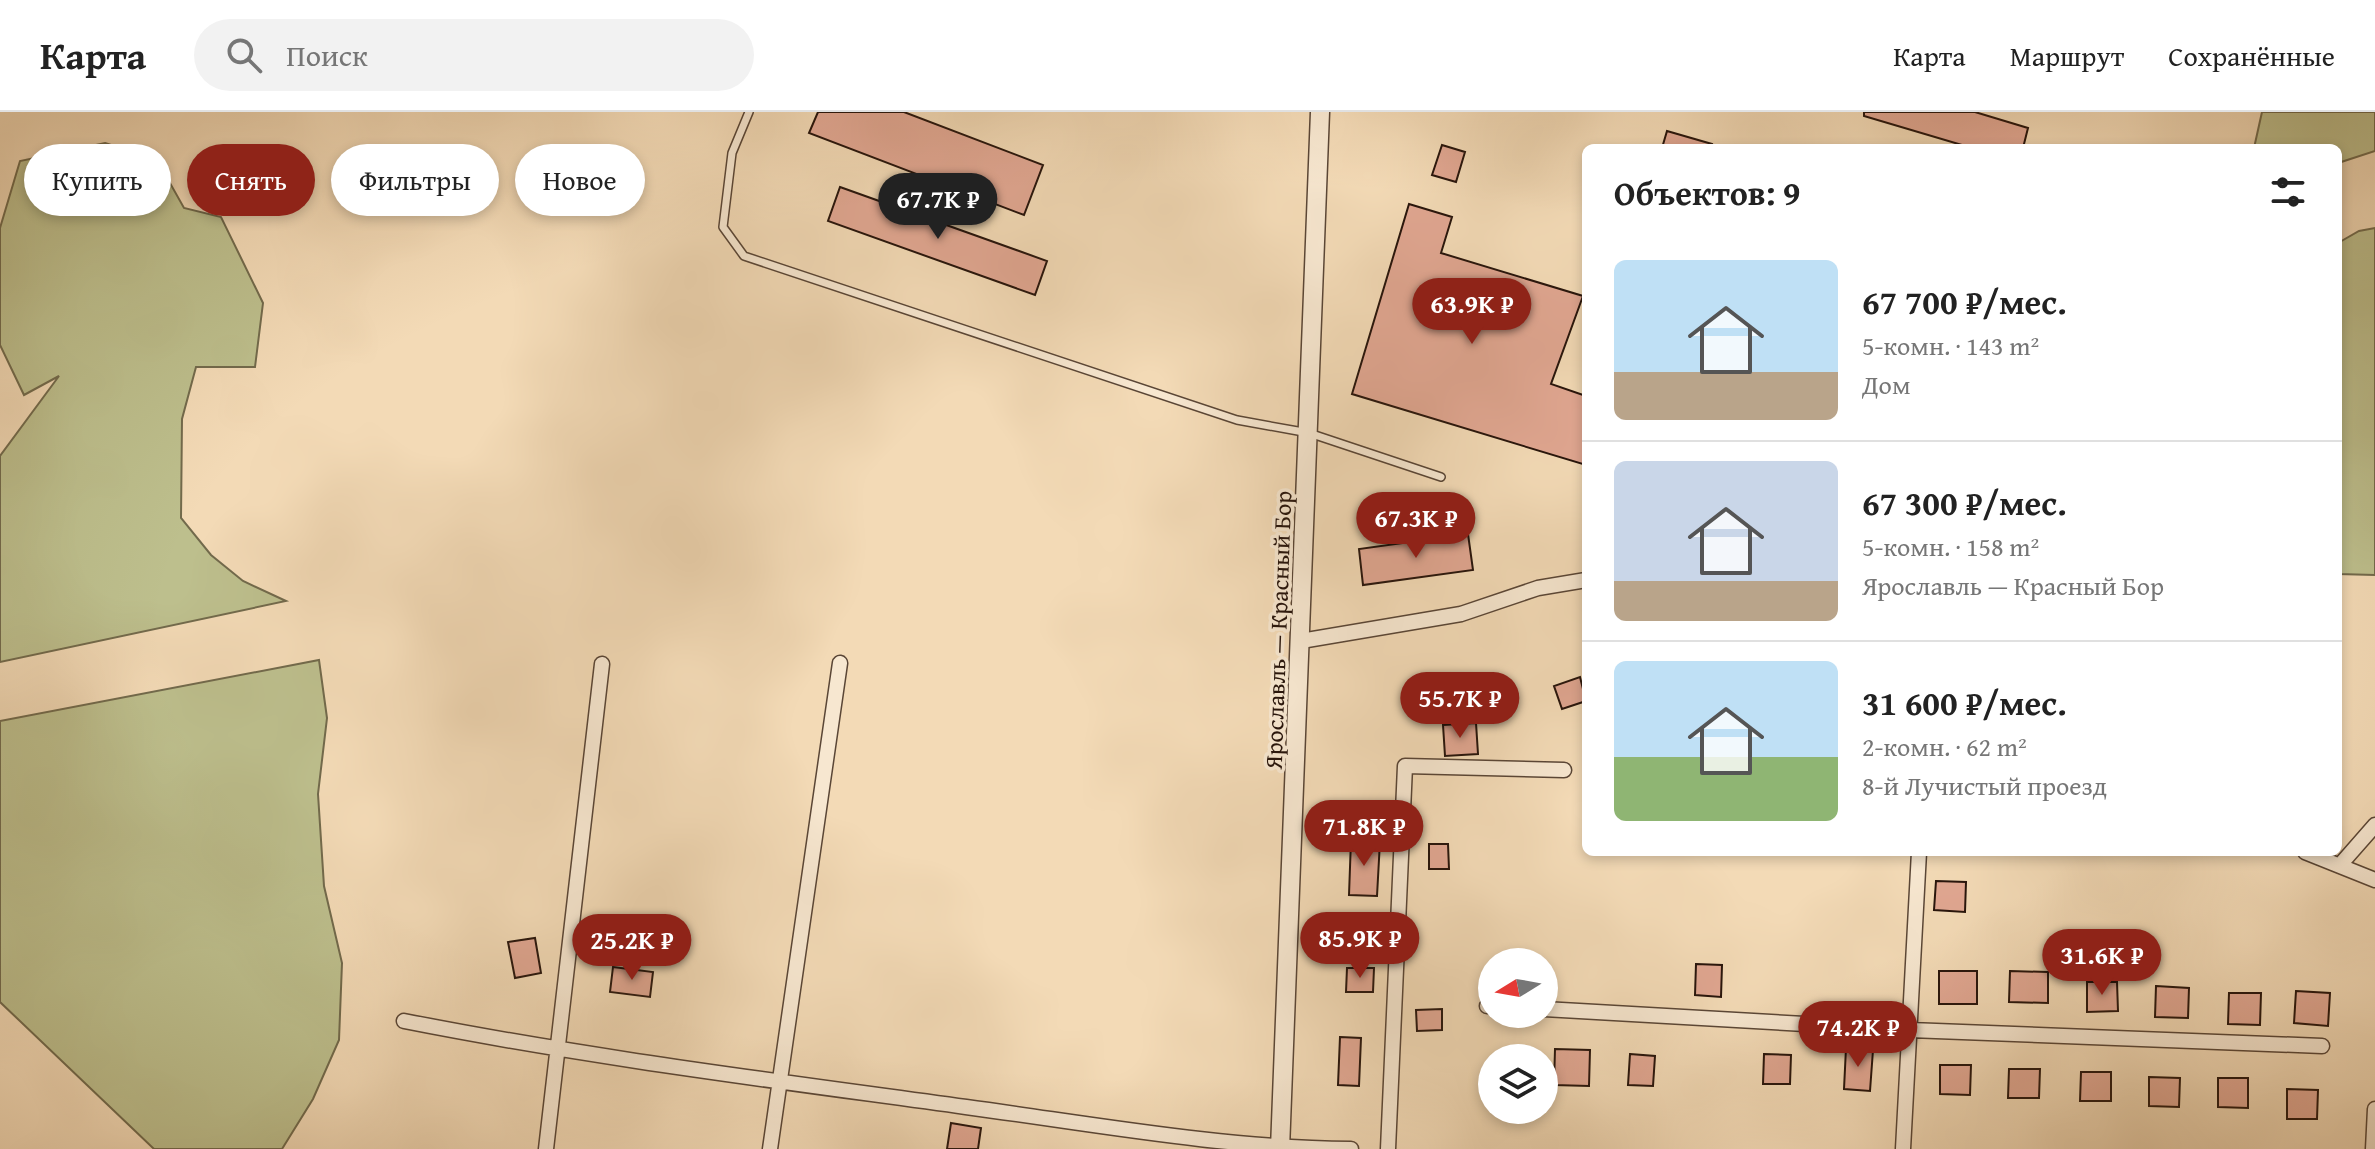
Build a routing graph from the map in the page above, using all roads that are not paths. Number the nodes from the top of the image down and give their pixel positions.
1 (749, 112) edge
2 (1320, 112) edge
3 (1309, 433) junction
4 (1441, 477) dead end
5 (1582, 581) edge
6 (1301, 641) junction
7 (840, 663) dead end
8 (602, 664) dead end
9 (1564, 770) dead end
10 (2375, 825) edge
11 (1919, 856) edge
12 (2316, 856) edge
13 (2340, 865) junction
14 (2375, 880) edge
15 (1558, 1010) edge
16 (404, 1021) dead end
17 (1910, 1030) junction
18 (2322, 1046) dead end
19 (557, 1051) junction
20 (779, 1081) junction
21 (2375, 1109) edge
22 (1280, 1147) edge
23 (546, 1149) edge
24 (770, 1149) edge
25 (1351, 1149) edge
26 (1388, 1149) edge
27 (1903, 1149) edge
28 (2373, 1149) edge

1 - 3 lane
2 - 3 street, Ярославль — Красный Бор
3 - 4 lane
3 - 6 street, Ярославль — Красный Бор
5 - 6 street
6 - 22 street, Ярославль — Красный Бор
7 - 20 street
8 - 19 street
9 - 26 street
10 - 13 street
11 - 17 street
12 - 13 street
13 - 14 street
15 - 17 street
16 - 19 street
17 - 18 street
17 - 27 street
19 - 20 street
19 - 23 street
20 - 22 street
20 - 24 street
21 - 28 street
22 - 25 street

